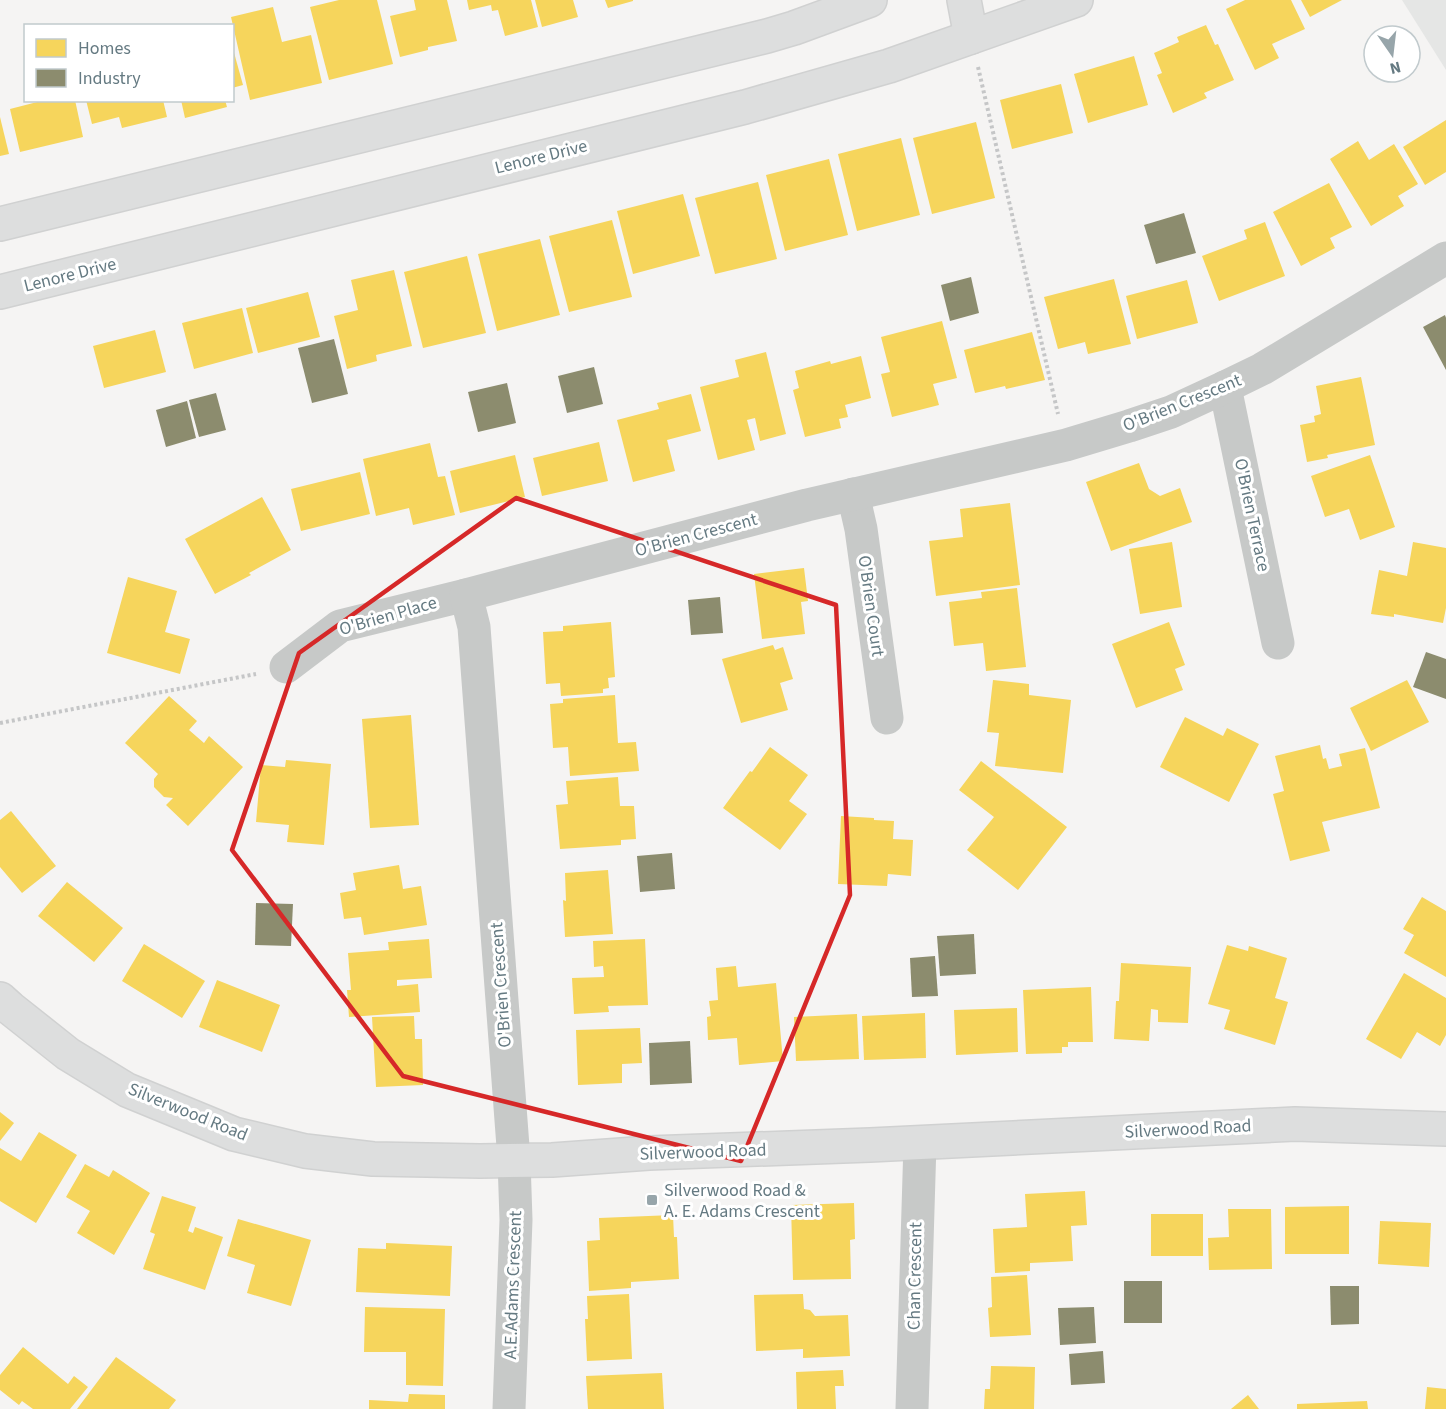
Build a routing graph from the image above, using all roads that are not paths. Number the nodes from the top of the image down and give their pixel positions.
1 (870, 0) edge
2 (964, 0) edge
3 (1076, 0) edge
4 (971, 38) junction
5 (0, 224) edge
6 (1446, 258) edge
7 (0, 292) edge
8 (1226, 387) junction
9 (853, 494) junction
10 (466, 595) junction
11 (1278, 643) dead end
12 (286, 668) dead end
13 (887, 718) dead end
14 (0, 999) edge
15 (1446, 1129) edge
16 (920, 1143) junction
17 (514, 1160) junction
18 (509, 1409) edge
19 (912, 1409) edge

1 - 5 main road
2 - 4 main road
3 - 4 main road, Lenore Drive
4 - 7 main road, Lenore Drive
6 - 8 street, O'Brien Crescent
8 - 9 street, O'Brien Crescent
8 - 11 street, O'Brien Terrace
9 - 10 street, O'Brien Crescent
9 - 13 street, O'Brien Court
10 - 12 street, O'Brien Place
10 - 17 street, O'Brien Crescent
14 - 17 main road, Silverwood Road
15 - 16 main road, Silverwood Road
16 - 17 main road, Silverwood Road
16 - 19 street, Chan Crescent
17 - 18 street, A.E.Adams Crescent

